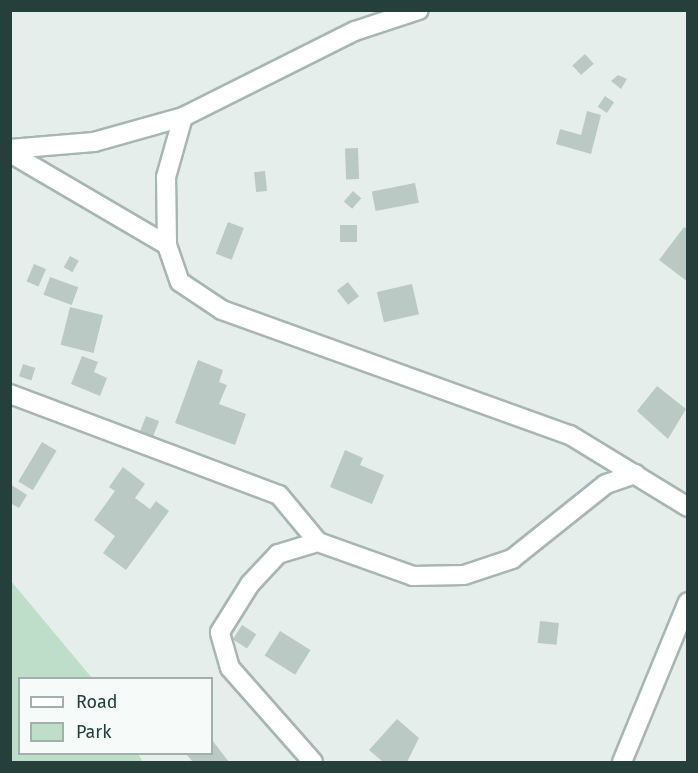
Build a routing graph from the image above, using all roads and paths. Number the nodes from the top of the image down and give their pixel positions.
1 (418, 10) edge
2 (183, 117) junction
3 (10, 151) edge
4 (167, 245) junction
5 (10, 394) edge
6 (635, 474) junction
7 (687, 507) edge
8 (318, 542) junction
9 (687, 602) edge
10 (313, 762) edge
11 (622, 762) edge

1 - 2 street
2 - 3 street
2 - 4 street
3 - 4 street
4 - 6 street
5 - 8 street
6 - 7 street
6 - 8 street
8 - 10 street
9 - 11 street

